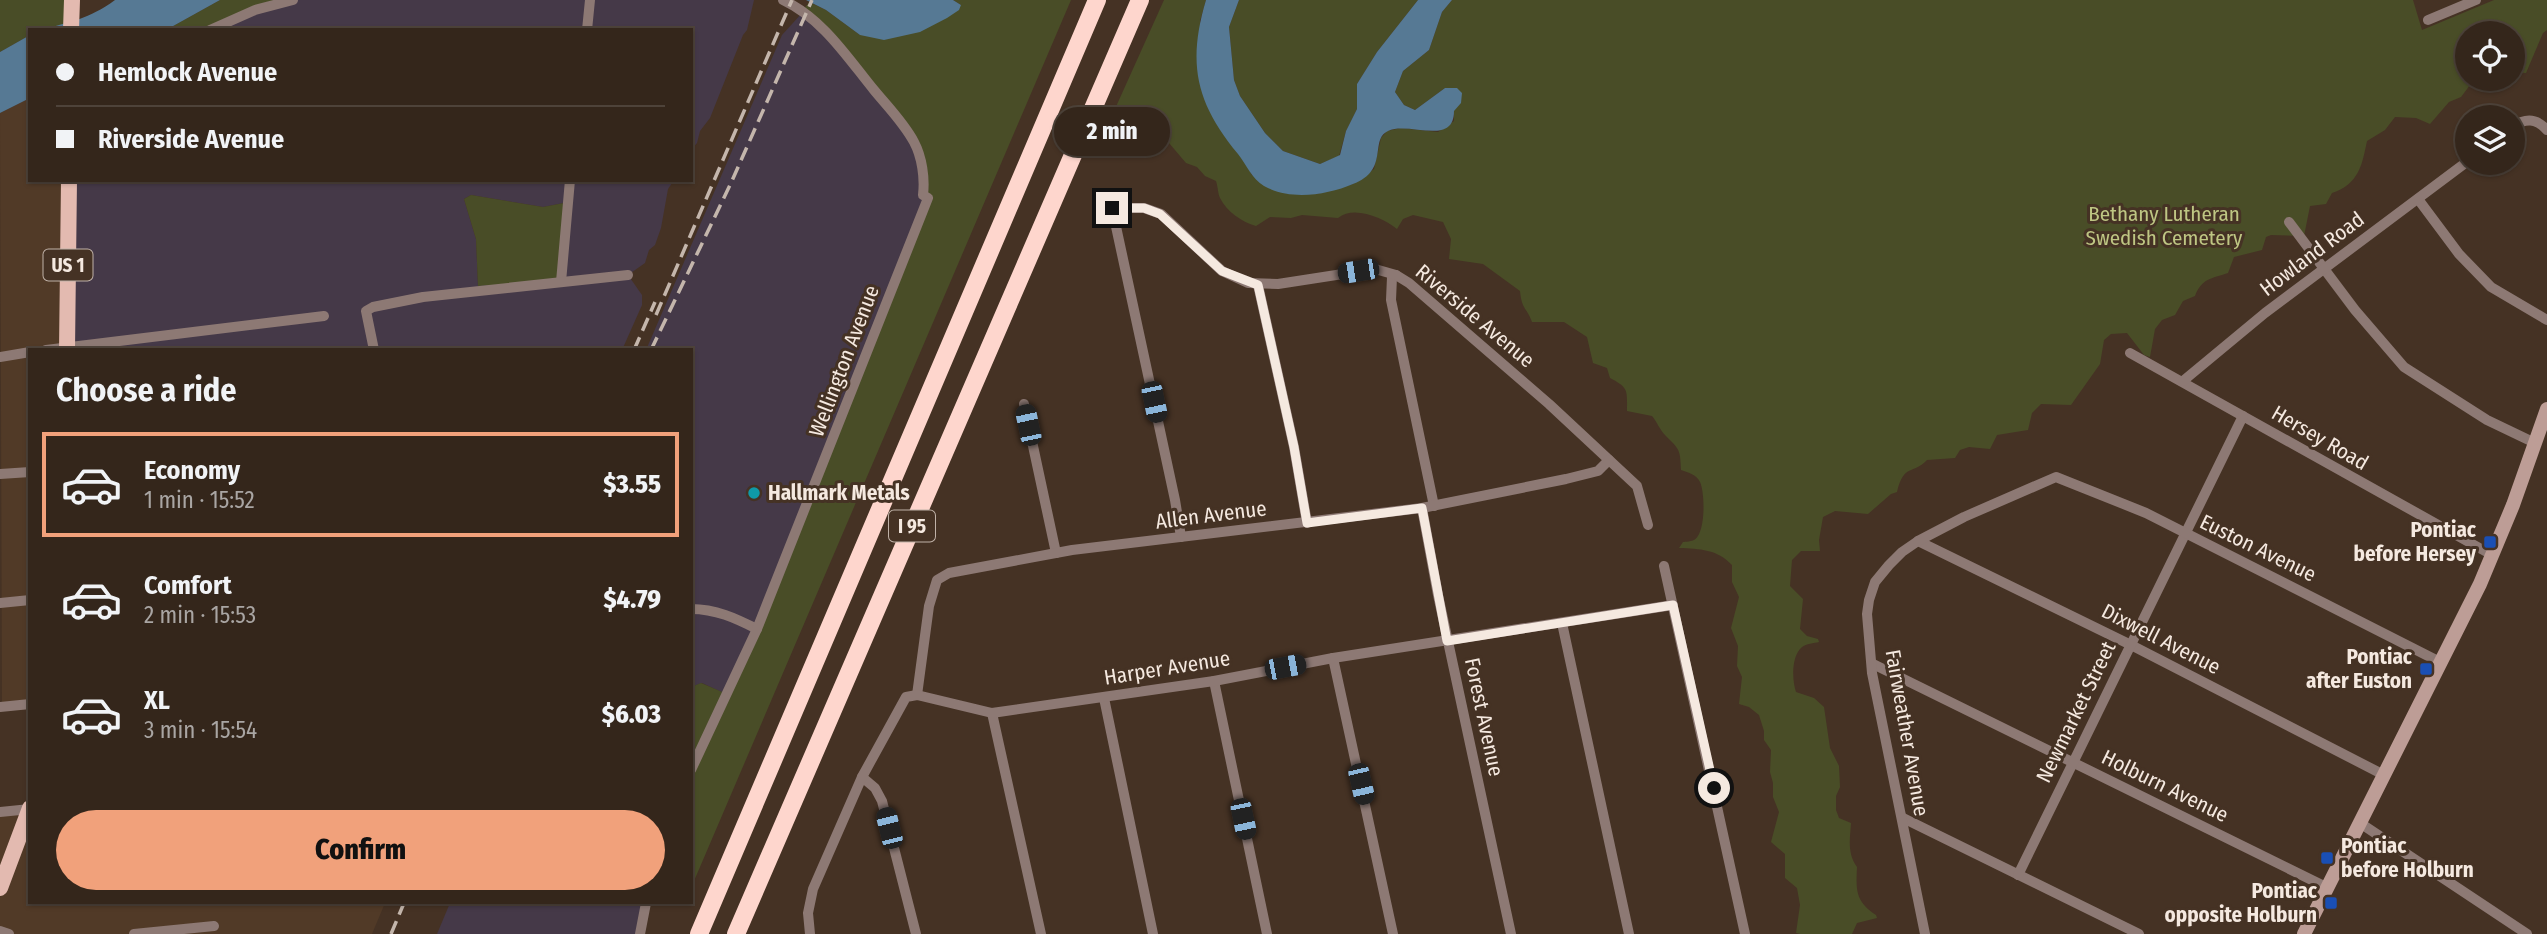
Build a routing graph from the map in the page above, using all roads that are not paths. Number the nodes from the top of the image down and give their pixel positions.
1 (293, 0) edge
2 (590, 0) edge
3 (783, 0) edge
4 (1097, 0) edge
5 (1140, 0) edge
6 (2476, 0) edge
7 (2428, 20) dead end
8 (214, 28) edge
9 (587, 28) edge
10 (2525, 120) edge
11 (2547, 130) edge
12 (2455, 171) edge
13 (69, 182) edge
14 (569, 182) edge
15 (2418, 199) junction
16 (2289, 222) dead end
17 (2324, 268) junction
18 (628, 275) dead end
19 (1396, 275) junction
20 (561, 282) junction
21 (1258, 285) junction
22 (324, 316) dead end
23 (2547, 320) edge
24 (67, 348) edge
25 (75, 348) edge
26 (374, 348) edge
27 (28, 352) edge
28 (2130, 353) dead end
29 (0, 357) edge
30 (2183, 381) junction
31 (1024, 404) dead end
32 (2547, 409) edge
33 (2243, 416) junction
34 (2535, 443) junction
35 (1609, 460) junction
36 (28, 472) edge
37 (0, 474) edge
38 (2056, 477) joint
39 (1433, 506) junction
40 (1422, 508) junction
41 (1307, 523) junction
42 (1648, 525) dead end
43 (2185, 534) junction
44 (1181, 537) junction
45 (1918, 541) junction
46 (1056, 553) junction
47 (2492, 555) junction
48 (1664, 566) dead end
49 (28, 600) edge
50 (0, 603) edge
51 (1673, 605) junction
52 (693, 609) edge
53 (1562, 623) junction
54 (757, 629) junction
55 (1447, 641) junction
56 (2131, 645) junction
57 (1333, 658) junction
58 (2440, 662) junction
59 (1873, 664) junction
60 (1214, 681) junction
61 (917, 695) junction
62 (1104, 698) junction
63 (28, 704) edge
64 (0, 707) edge
65 (992, 713) junction
66 (2073, 763) junction
67 (693, 766) edge
68 (2384, 775) junction
69 (862, 777) junction
70 (28, 808) edge
71 (0, 812) edge
72 (28, 813) edge
73 (1903, 818) junction
74 (2360, 823) junction
75 (2018, 875) junction
76 (2326, 887) junction
77 (0, 888) edge
78 (646, 904) edge
79 (214, 926) dead end
80 (0, 931) edge
81 (9, 934) edge
82 (134, 934) edge
83 (640, 934) edge
84 (699, 934) edge
85 (736, 934) edge
86 (810, 934) edge
87 (916, 934) edge
88 (1041, 934) edge
89 (1153, 934) edge
90 (1267, 934) edge
91 (1393, 934) edge
92 (1511, 934) edge
93 (1629, 934) edge
94 (1745, 934) edge
95 (1925, 934) edge
96 (2139, 934) edge
97 (2304, 934) edge
98 (2527, 934) edge

1 - 8 street
2 - 9 street
3 - 54 street, Wellington Avenue
4 - 84 highway, I 95
5 - 85 highway, I 95
6 - 7 street
10 - 11 street
12 - 15 street, Howland Road
13 - 24 main road, US 1
14 - 20 street
15 - 17 street, Howland Road
15 - 23 street
16 - 17 street
17 - 30 street, Howland Road
17 - 34 street
18 - 20 street
19 - 21 street, Riverside Avenue
19 - 35 street, Riverside Avenue
19 - 39 street
20 - 26 street
21 - 41 street
21 - 44 street, Riverside Avenue
22 - 25 street
27 - 29 street
28 - 30 street, Hersey Road
30 - 33 street, Hersey Road
31 - 46 street
32 - 34 main road
33 - 43 street, Newmarket Street
33 - 47 street, Hersey Road
34 - 47 main road
35 - 39 street, Allen Avenue
35 - 42 street, Riverside Avenue
36 - 37 street
38 - 43 street, Euston Avenue
38 - 45 street, Fairweather Avenue
39 - 40 street, Allen Avenue
40 - 41 street, Allen Avenue
40 - 55 street, Forest Avenue
41 - 44 street, Allen Avenue
43 - 56 street, Newmarket Street
43 - 58 street, Euston Avenue
44 - 46 street, Allen Avenue
45 - 56 street, Dixwell Avenue
45 - 59 street, Fairweather Avenue
46 - 61 street, Allen Avenue
47 - 58 main road
48 - 51 street
49 - 50 street
51 - 53 street, Harper Avenue
51 - 94 street
52 - 54 street
53 - 55 street, Harper Avenue
53 - 93 street
54 - 67 street, Wellington Avenue
55 - 57 street, Harper Avenue
55 - 92 street, Forest Avenue
56 - 66 street, Newmarket Street
56 - 68 street, Dixwell Avenue
57 - 60 street, Harper Avenue
57 - 91 street
58 - 68 main road
59 - 66 street, Holburn Avenue
59 - 73 street, Fairweather Avenue
60 - 62 street, Harper Avenue
60 - 90 street
61 - 65 street, Harper Avenue
61 - 69 street
62 - 65 street, Harper Avenue
62 - 89 street
63 - 64 street
65 - 88 street
66 - 75 street, Newmarket Street
66 - 76 street, Holburn Avenue
68 - 74 main road
69 - 86 street
69 - 87 street
70 - 71 street
72 - 77 main road
73 - 75 street
73 - 95 street, Fairweather Avenue
74 - 76 main road
74 - 98 street
75 - 96 street
76 - 97 main road
78 - 83 street
79 - 82 street
80 - 81 street

